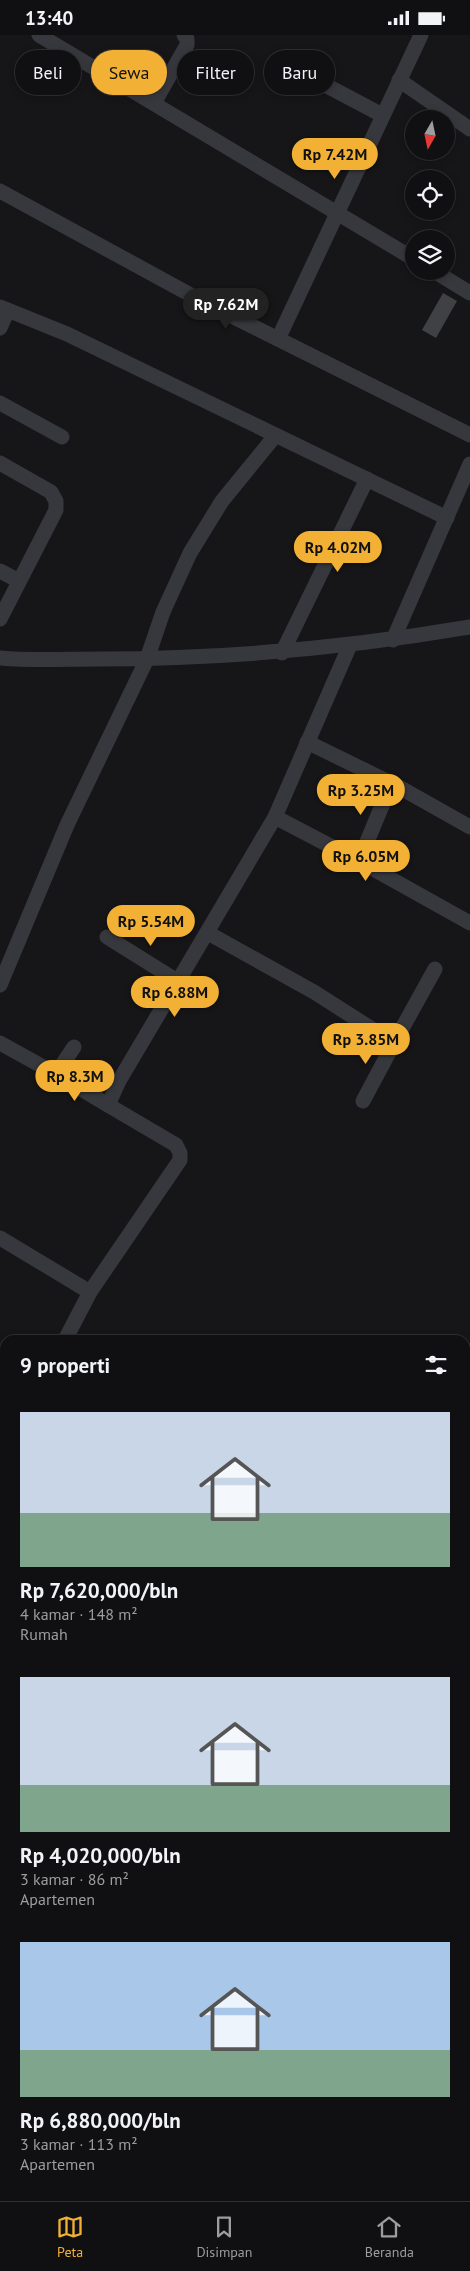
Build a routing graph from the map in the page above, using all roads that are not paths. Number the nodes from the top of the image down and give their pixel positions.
1 (39, 35) edge
2 (184, 35) edge
3 (421, 35) edge
4 (399, 80) junction
5 (335, 90) edge
6 (154, 103) junction
7 (382, 115) junction
8 (470, 129) edge
9 (0, 191) edge
10 (336, 213) junction
11 (405, 254) edge
12 (449, 280) edge
13 (470, 293) edge
14 (4, 309) edge
15 (0, 328) edge
16 (278, 339) junction
17 (0, 403) edge
18 (470, 435) edge
19 (62, 437) dead end
20 (275, 437) junction
21 (0, 463) edge
22 (470, 464) edge
23 (367, 479) junction
24 (446, 518) junction
25 (0, 571) edge
26 (19, 581) junction
27 (0, 619) edge
28 (470, 627) edge
29 (393, 640) junction
30 (350, 645) junction
31 (282, 653) junction
32 (0, 658) edge
33 (147, 659) junction
34 (308, 742) junction
35 (391, 784) junction
36 (275, 817) junction
37 (470, 827) edge
38 (360, 861) junction
39 (470, 923) edge
40 (208, 933) junction
41 (107, 937) dead end
42 (435, 969) dead end
43 (179, 982) junction
44 (0, 985) edge
45 (0, 1043) edge
46 (394, 1043) junction
47 (74, 1047) dead end
48 (56, 1074) junction
49 (363, 1101) dead end
50 (108, 1105) junction
51 (0, 1238) edge
52 (90, 1293) junction
53 (67, 1335) edge

1 - 6 street
2 - 6 street
3 - 4 street
4 - 7 street
4 - 8 street
5 - 7 street
6 - 10 street
7 - 10 street
9 - 16 street
10 - 11 street
10 - 16 street
12 - 13 street
14 - 15 street
14 - 20 street
16 - 18 street
17 - 19 street
20 - 23 street
20 - 33 street
21 - 26 street
22 - 24 street
23 - 24 street
23 - 31 street
24 - 29 street
25 - 26 street
26 - 27 street
28 - 29 street
29 - 30 street
30 - 31 street
30 - 34 street
31 - 33 street
32 - 33 street
33 - 44 street
34 - 35 street
34 - 36 street
35 - 37 street
35 - 38 street
36 - 38 street
36 - 40 street
38 - 39 street
40 - 43 street
40 - 46 street
41 - 43 street
42 - 46 street
43 - 50 street
45 - 48 street
46 - 49 street
47 - 48 street
48 - 50 street
50 - 52 street
51 - 52 street
52 - 53 street

